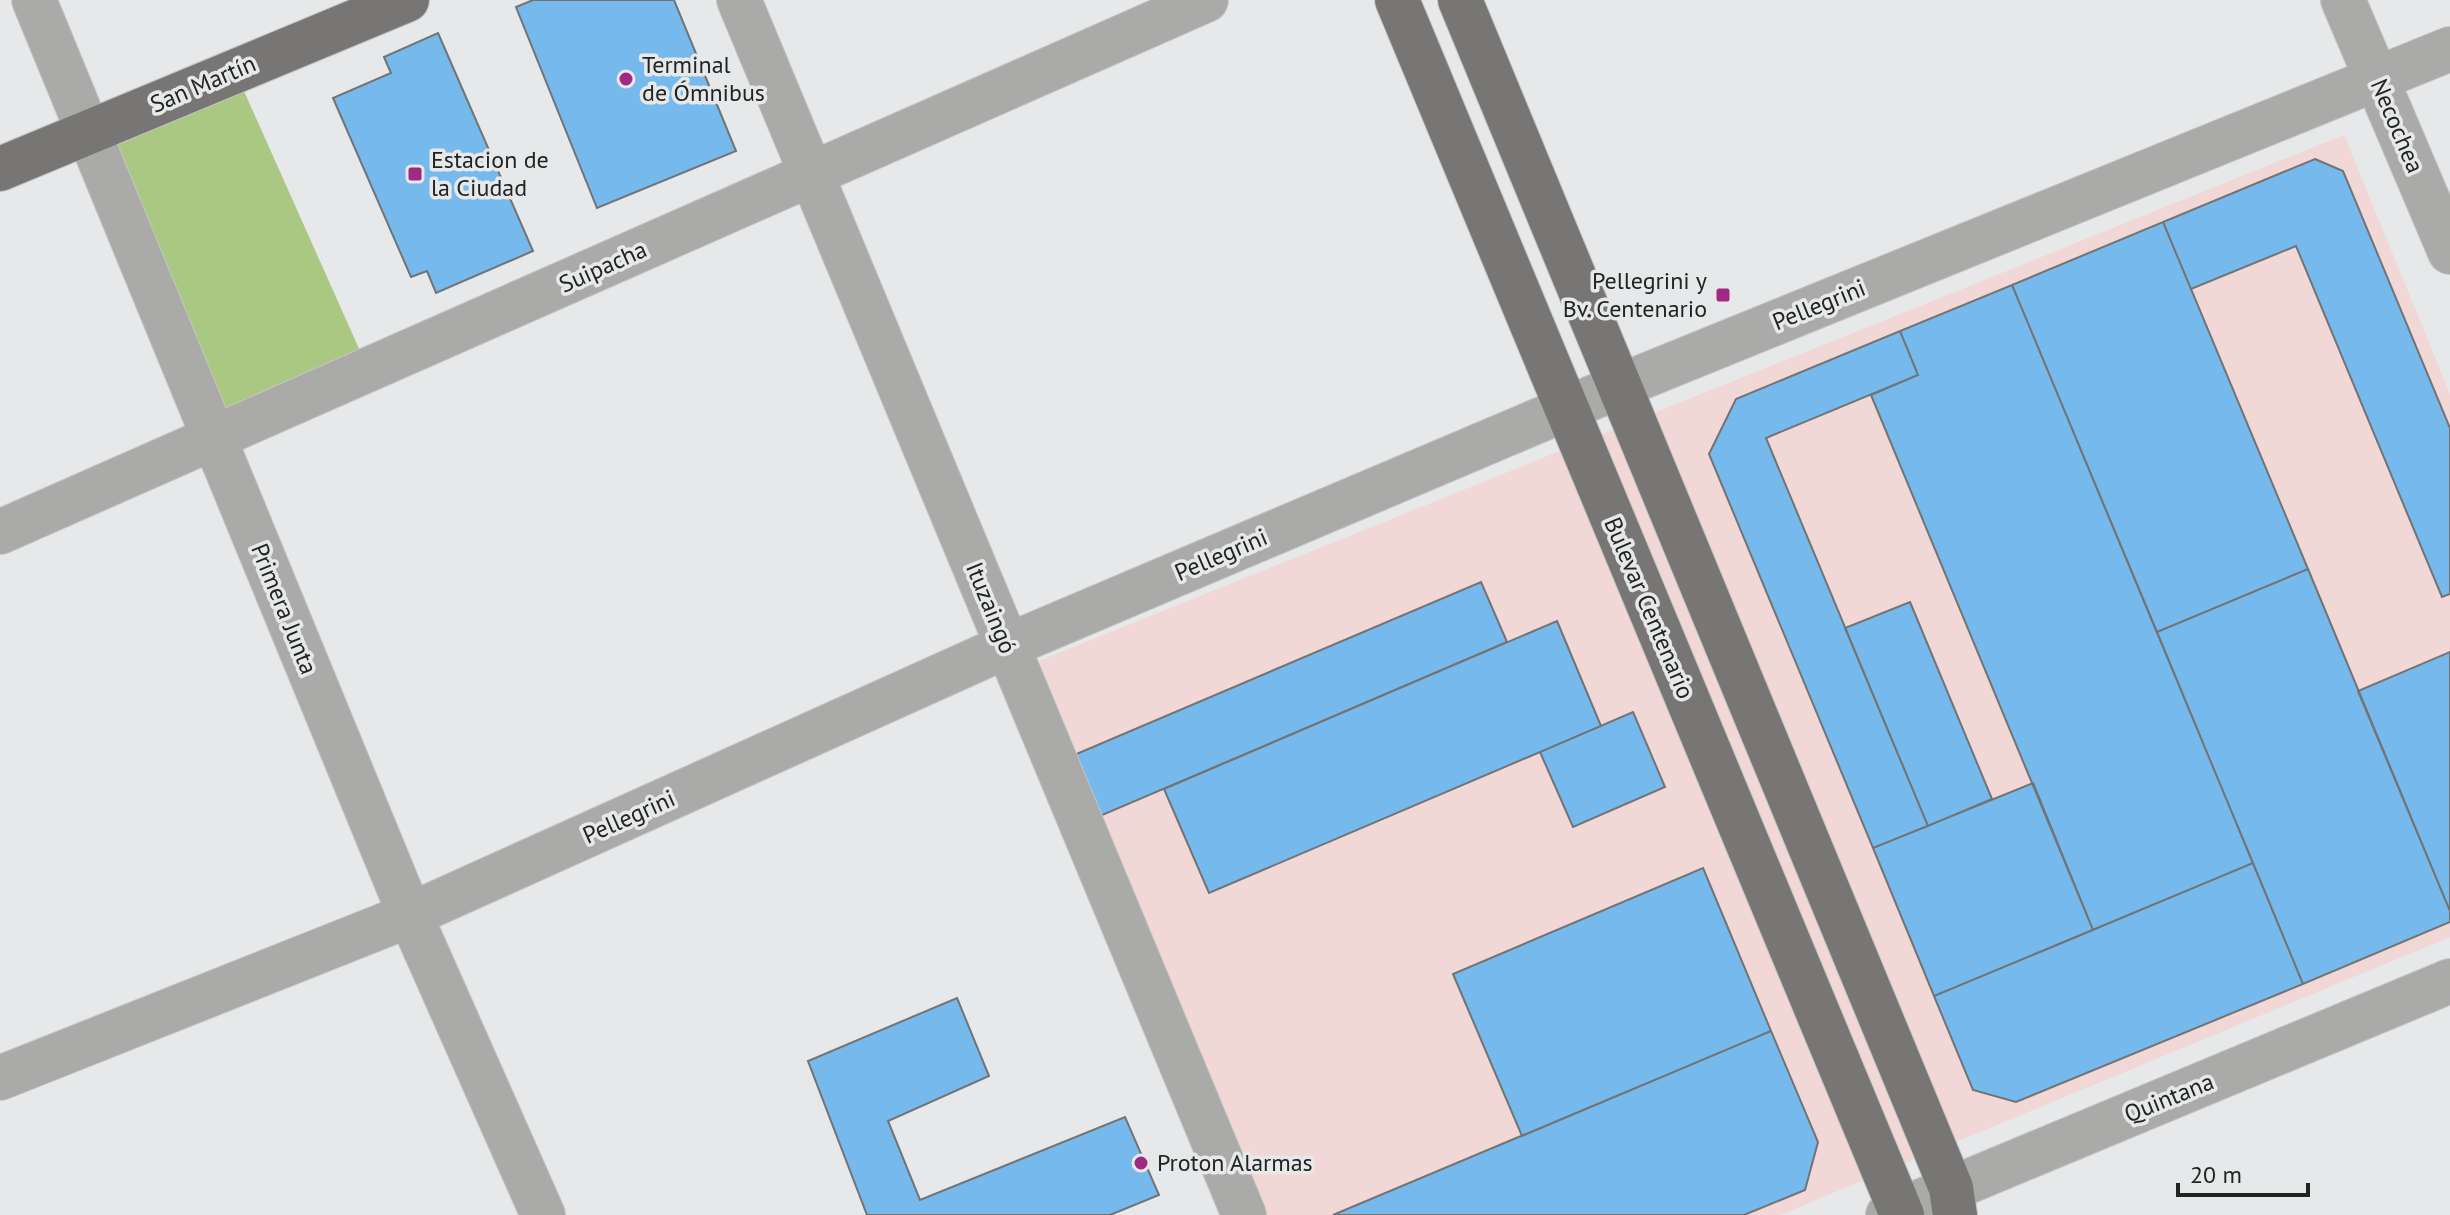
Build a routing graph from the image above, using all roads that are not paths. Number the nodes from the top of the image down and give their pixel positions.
1 (34, 0) edge
2 (407, 0) edge
3 (739, 0) edge
4 (1206, 0) edge
5 (1397, 0) edge
6 (1460, 0) edge
7 (2343, 0) edge
8 (2450, 49) edge
9 (2376, 79) junction
10 (88, 132) junction
11 (0, 169) edge
12 (812, 175) junction
13 (2450, 252) edge
14 (1620, 386) junction
15 (1567, 409) junction
16 (214, 439) junction
17 (0, 532) edge
18 (1007, 646) junction
19 (410, 915) junction
20 (2450, 981) edge
21 (0, 1078) edge
22 (1953, 1201) edge
23 (1897, 1213) edge
24 (543, 1215) edge
25 (1244, 1215) edge

1 - 10 street, Primera Junta
2 - 10 main road, San Martín
3 - 12 street, Ituzaingó
4 - 12 street, Suipacha
5 - 15 main road, Bulevar Centenario
6 - 14 main road
7 - 9 street, Necochea
8 - 9 street, Pellegrini
9 - 13 street, Necochea
9 - 14 street, Pellegrini
10 - 11 main road, San Martín
10 - 16 street, Primera Junta
12 - 16 street, Suipacha
12 - 18 street, Ituzaingó
14 - 15 street, Pellegrini
14 - 22 main road
15 - 18 street, Pellegrini
15 - 23 main road, Bulevar Centenario
16 - 17 street, Suipacha
16 - 19 street, Primera Junta
18 - 19 street, Pellegrini
18 - 25 street, Ituzaingó
19 - 21 street, Pellegrini
19 - 24 street, Primera Junta
20 - 22 street, Quintana
22 - 23 street, Quintana

